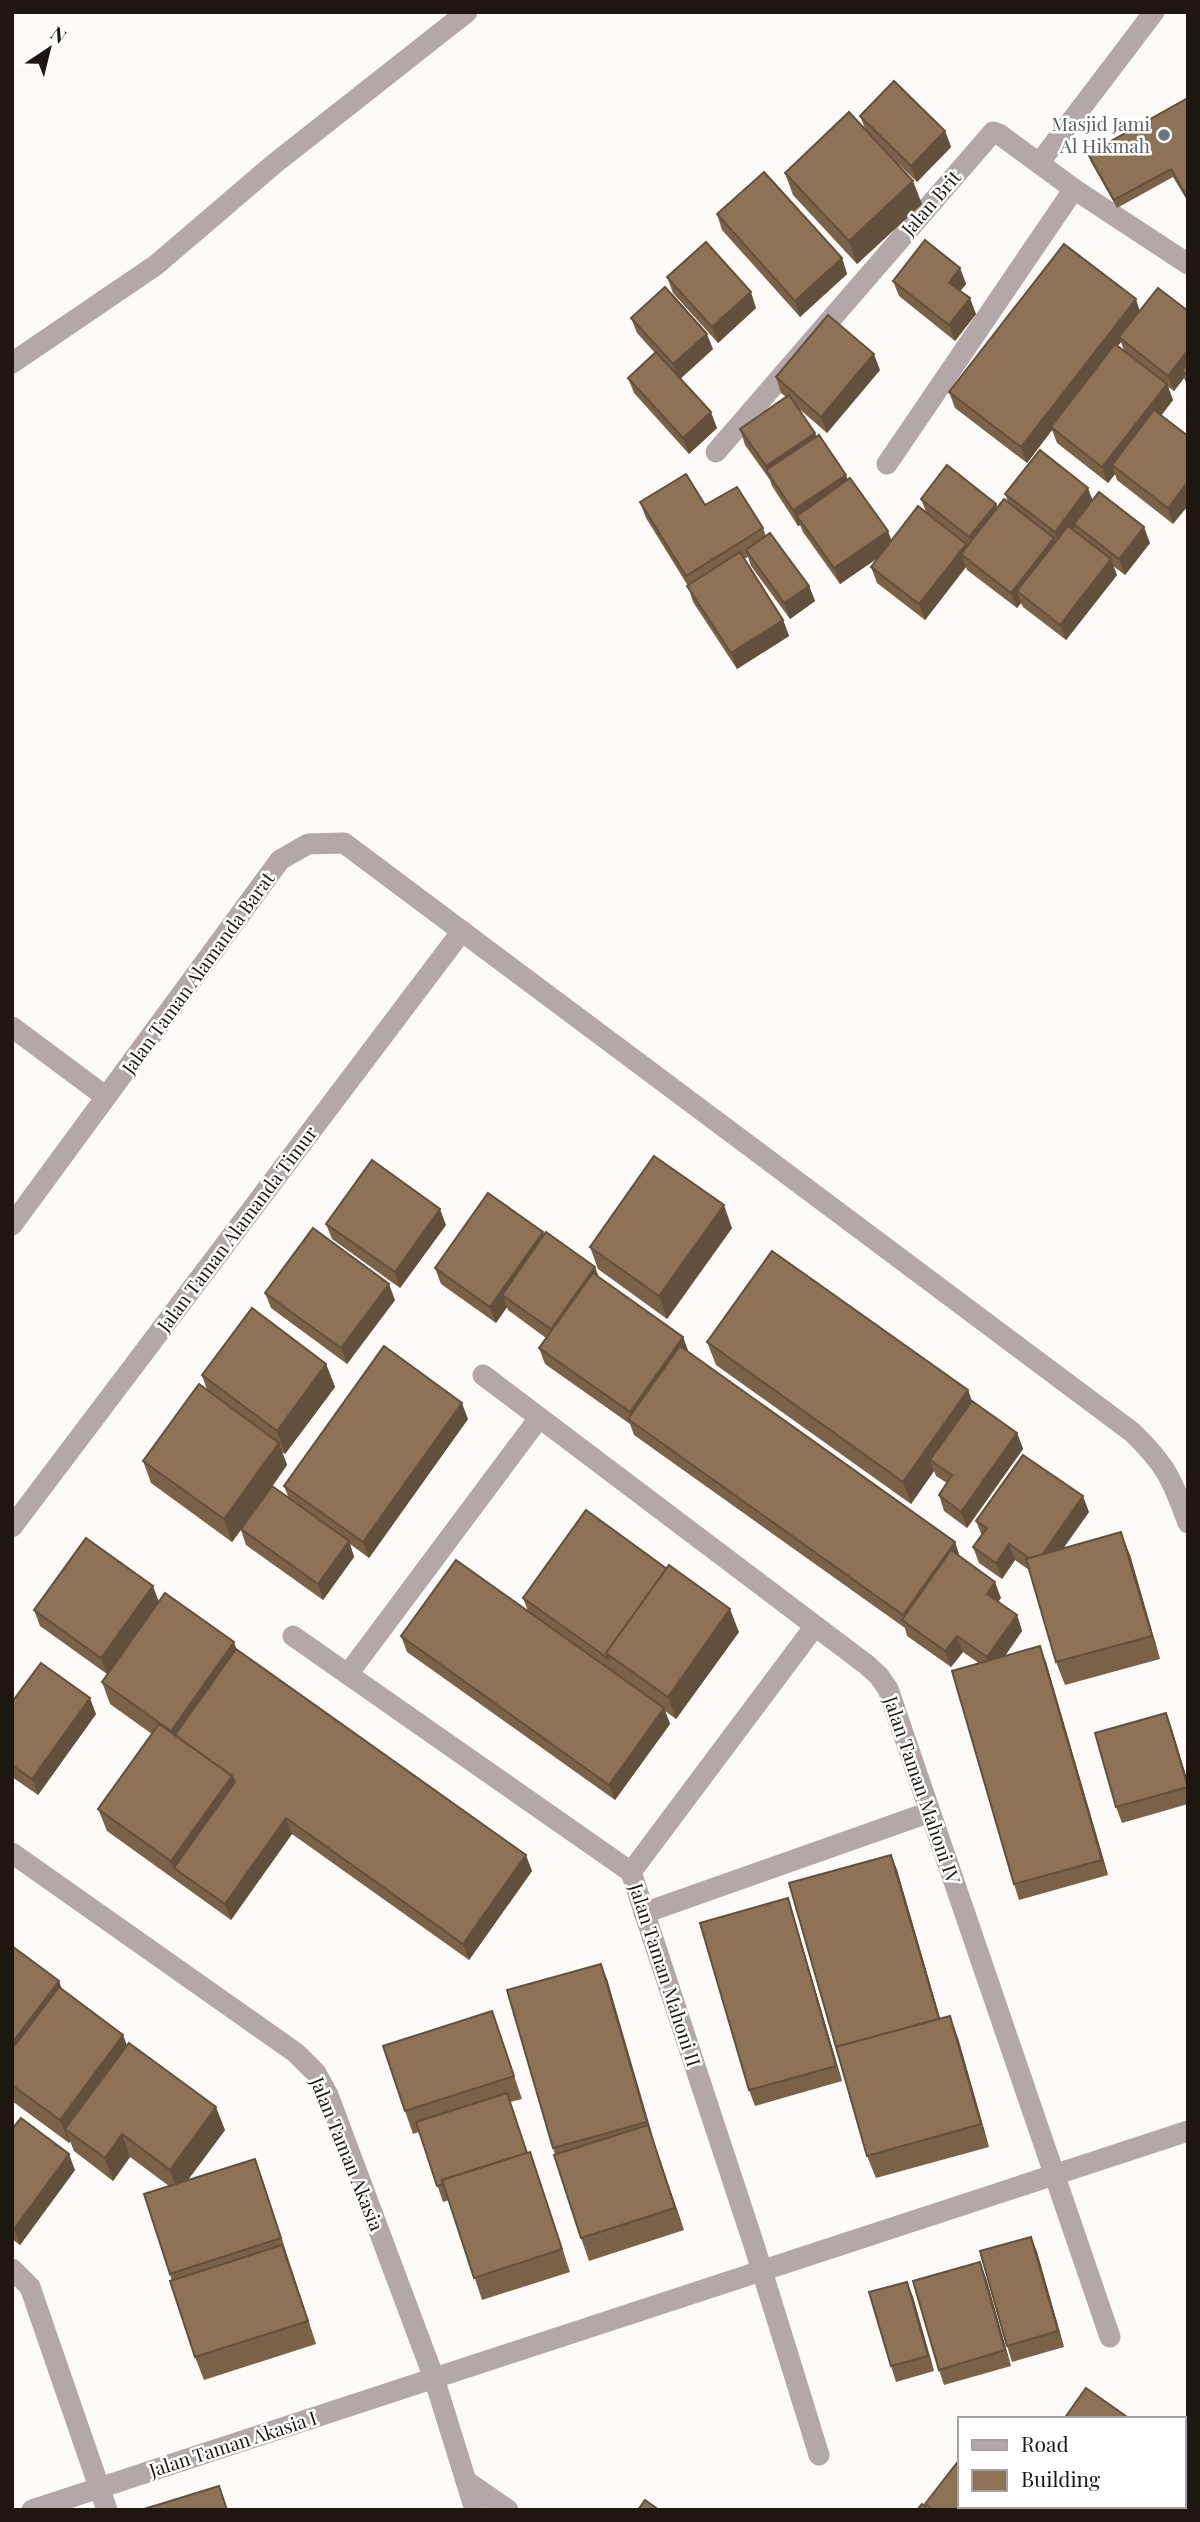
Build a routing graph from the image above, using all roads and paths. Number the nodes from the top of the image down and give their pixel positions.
1 (467, 12) edge
2 (1154, 12) edge
3 (1040, 162) junction
4 (1074, 189) junction
5 (1188, 264) edge
6 (12, 363) edge
7 (716, 452) dead end
8 (887, 464) dead end
9 (462, 930) junction
10 (12, 1027) edge
11 (106, 1097) junction
12 (12, 1225) edge
13 (483, 1374) dead end
14 (539, 1418) junction
15 (1188, 1522) edge
16 (12, 1527) edge
17 (815, 1626) junction
18 (293, 1636) dead end
19 (348, 1674) junction
20 (930, 1812) junction
21 (12, 1853) edge
22 (631, 1872) junction
23 (644, 1913) junction
24 (1188, 2131) edge
25 (1054, 2175) junction
26 (12, 2269) edge
27 (762, 2270) junction
28 (1110, 2337) dead end
29 (434, 2378) junction
30 (819, 2455) dead end
31 (466, 2481) junction
32 (100, 2487) junction
33 (32, 2510) edge
34 (107, 2510) edge
35 (475, 2510) edge
36 (509, 2510) edge

1 - 6 street
2 - 3 street
3 - 4 street, Jalan Brit
3 - 7 street, Jalan Brit
4 - 5 street, Jalan Brit
4 - 8 street
9 - 11 street, Jalan Taman Alamanda Barat
9 - 15 street, Jalan Taman Alamanda Barat
9 - 16 street, Jalan Taman Alamanda Timur
10 - 11 street
11 - 12 street, Jalan Taman Alamanda Barat
13 - 14 street, Jalan Taman Mahoni IV
14 - 17 street, Jalan Taman Mahoni IV
14 - 19 street
17 - 20 street, Jalan Taman Mahoni IV
17 - 22 street
18 - 19 street, Jalan Taman Mahoni II
19 - 22 street, Jalan Taman Mahoni II
20 - 23 street
20 - 25 street, Jalan Taman Mahoni IV
21 - 29 street, Jalan Taman Akasia
22 - 23 street, Jalan Taman Mahoni II
23 - 27 street, Jalan Taman Mahoni II
24 - 25 street
25 - 27 street
25 - 28 street, Jalan Taman Mahoni IV
26 - 32 street
27 - 29 street
27 - 30 street, Jalan Taman Mahoni II
29 - 31 street, Jalan Taman Akasia
29 - 32 street, Jalan Taman Akasia I
31 - 35 street, Jalan Taman Akasia
31 - 36 street
32 - 33 street, Jalan Taman Akasia I
32 - 34 street

